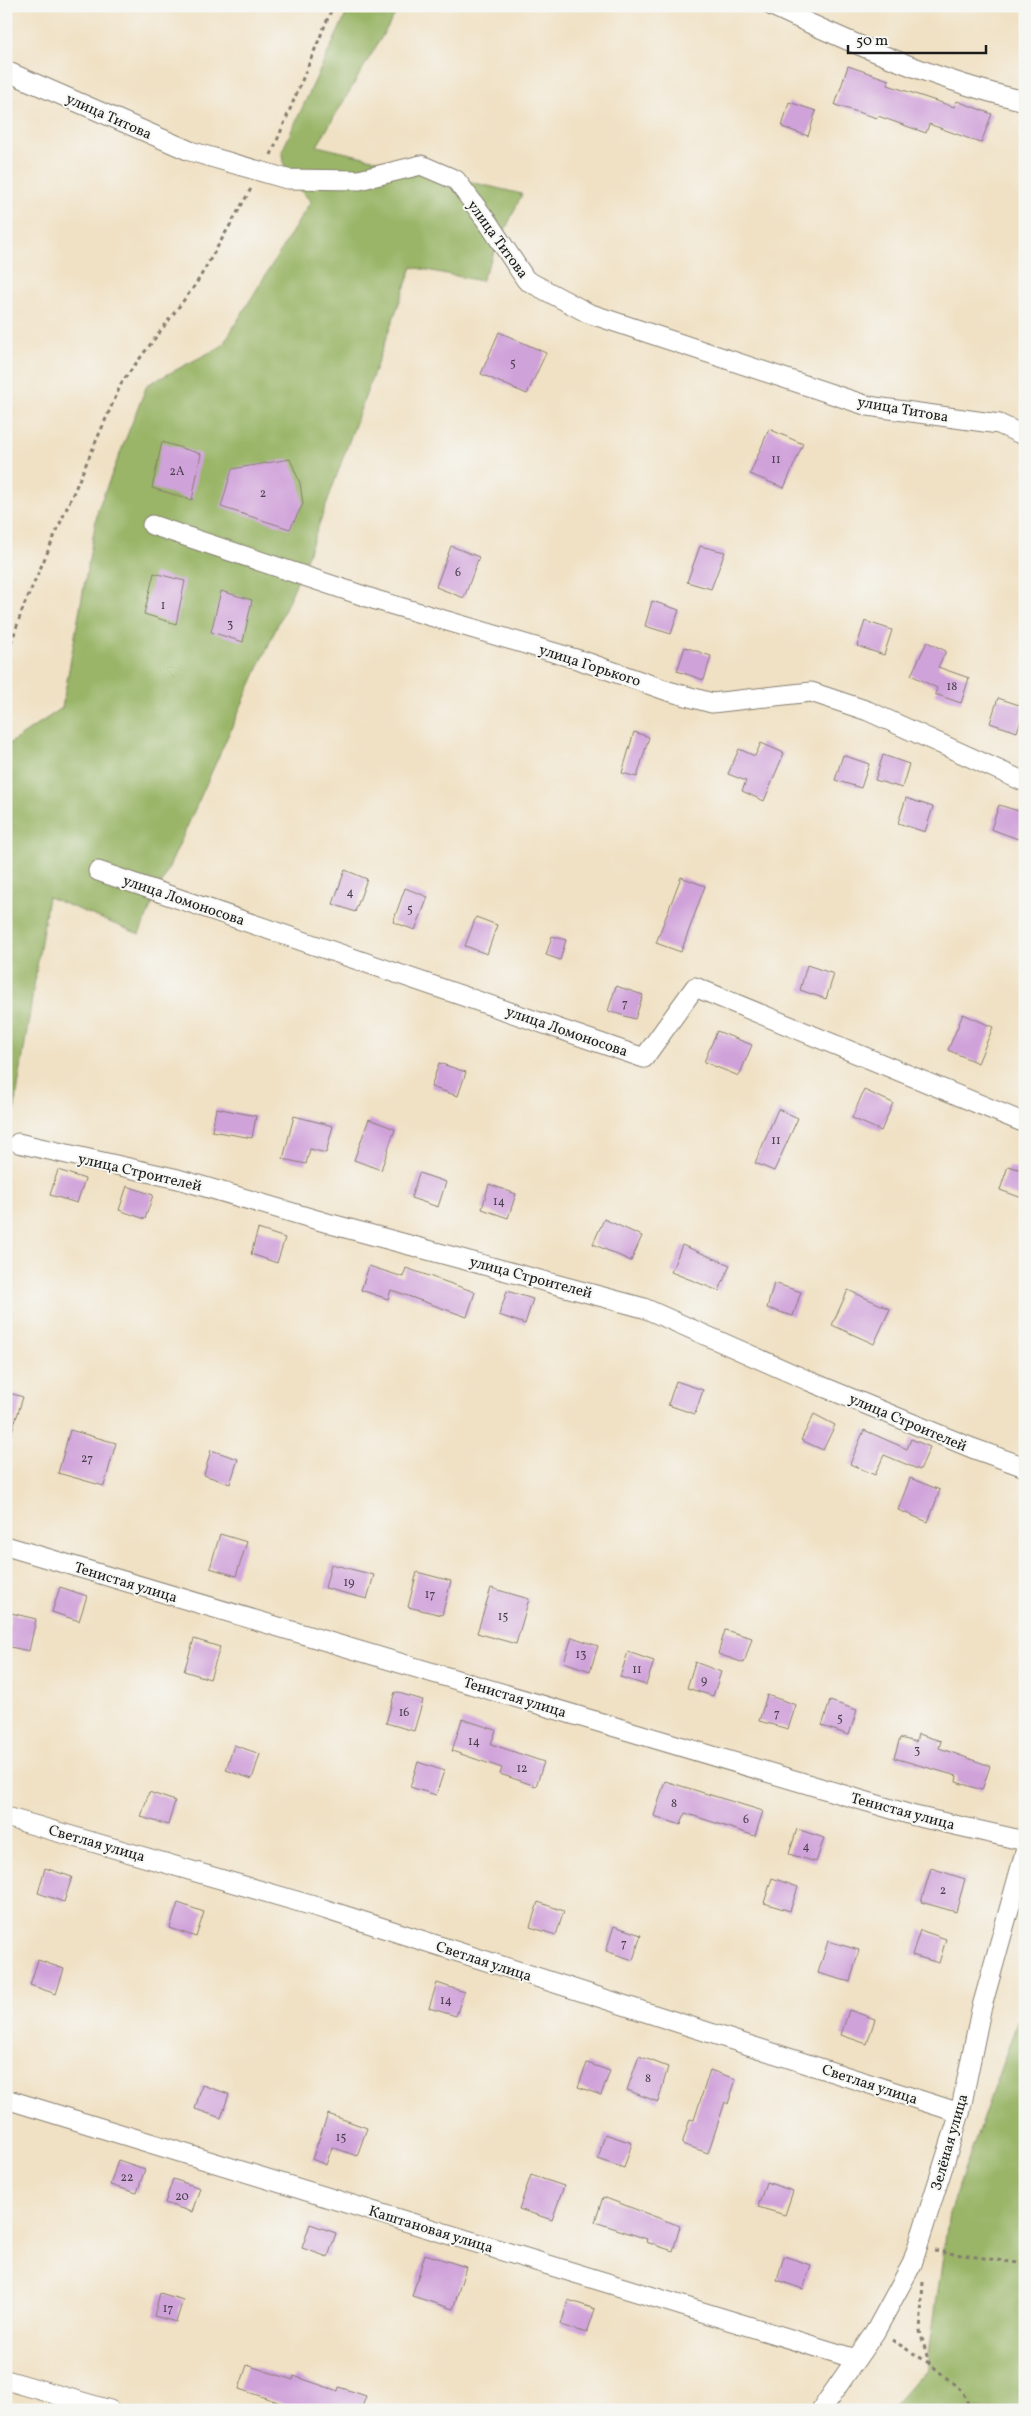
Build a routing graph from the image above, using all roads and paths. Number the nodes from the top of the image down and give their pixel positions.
1 (333, 6) edge
2 (772, 6) edge
3 (6, 71) edge
4 (1025, 101) edge
5 (262, 171) junction
6 (1025, 436) edge
7 (152, 525) dead end
8 (6, 658) edge
9 (1025, 782) edge
10 (98, 871) dead end
11 (1025, 1122) edge
12 (18, 1143) dead end
13 (1025, 1467) edge
14 (6, 1546) edge
15 (6, 1817) edge
16 (1025, 1841) edge
17 (1025, 1852) edge
18 (6, 2099) edge
19 (960, 2113) junction
20 (916, 2249) junction
21 (1025, 2264) edge
22 (875, 2332) junction
23 (856, 2359) junction
24 (929, 2363) junction
25 (6, 2380) edge
26 (110, 2410) edge
27 (821, 2410) edge
28 (971, 2410) edge

1 - 5 path
2 - 4 street
3 - 5 street, улица Титова
5 - 6 street, улица Титова
5 - 8 path
7 - 9 street, улица Горького
10 - 11 street, улица Ломоносова
12 - 13 street, улица Строителей
14 - 16 street, Тенистая улица
15 - 19 street, Светлая улица
17 - 19 street, Зелёная улица
18 - 23 street, Каштановая улица
19 - 20 street, Зелёная улица
20 - 21 path
20 - 22 street, Зелёная улица
20 - 24 path
22 - 23 street, Зелёная улица
22 - 24 path
23 - 27 street, Зелёная улица
24 - 28 path
25 - 26 street

